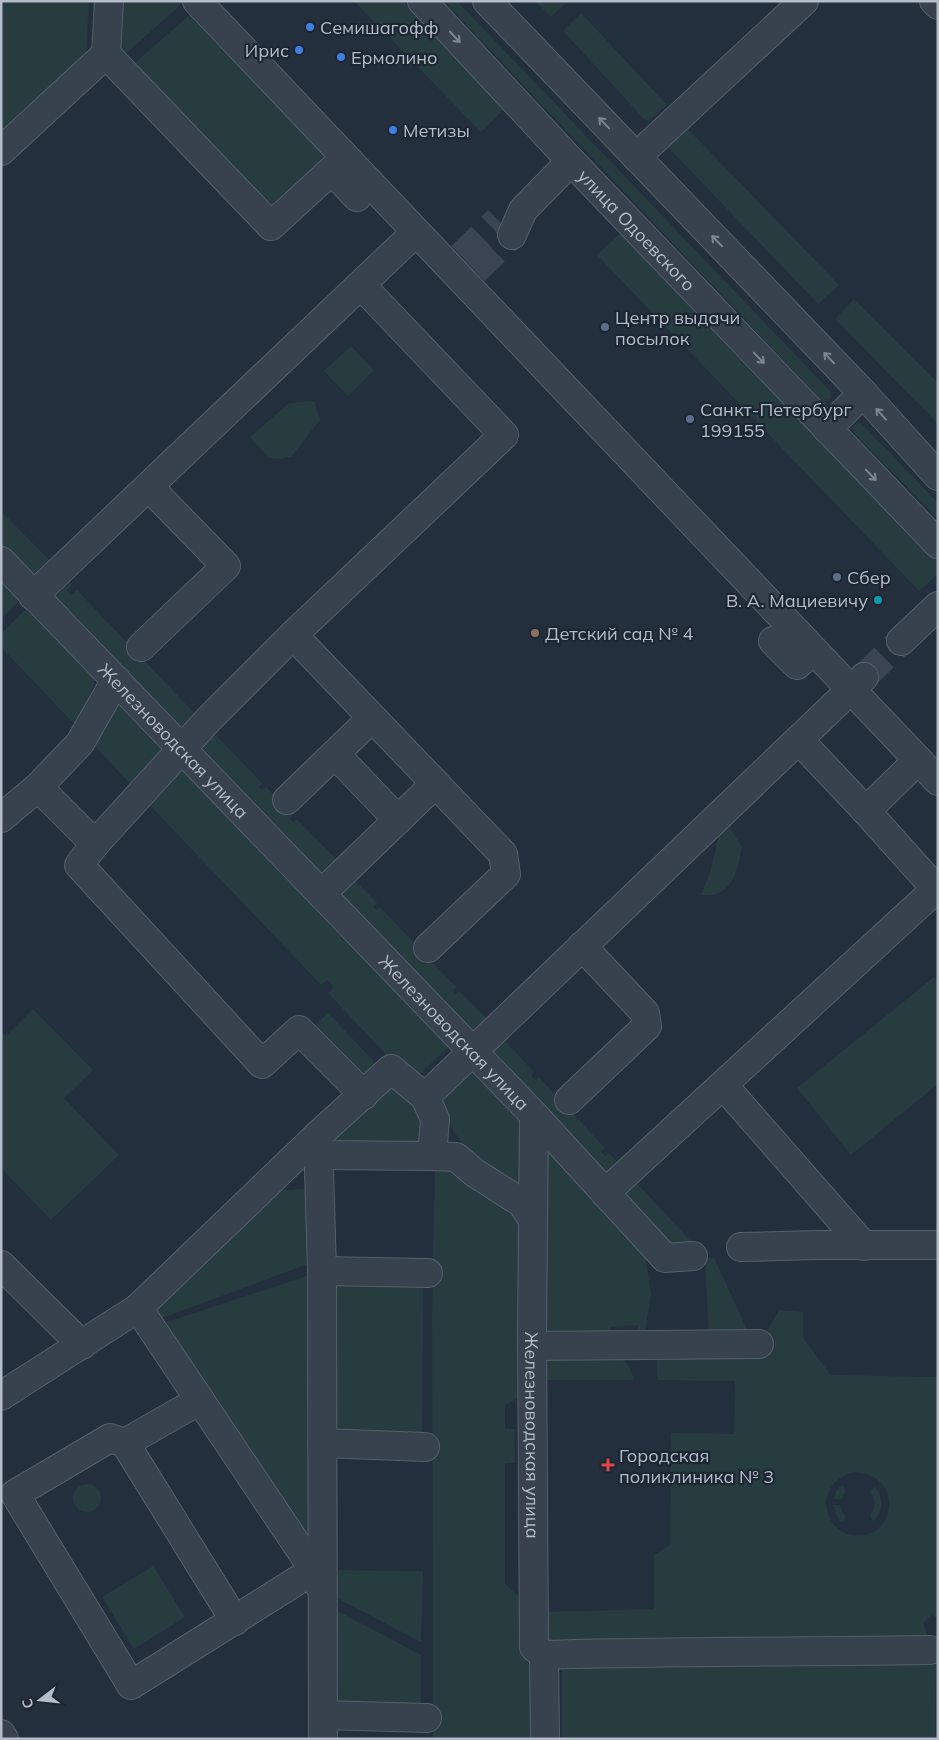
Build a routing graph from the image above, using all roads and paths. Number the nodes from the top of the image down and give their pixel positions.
1 (109, 1) edge
2 (197, 1) edge
3 (422, 1) edge
4 (488, 1) edge
5 (804, 1) edge
6 (934, 1) edge
7 (938, 5) edge
8 (106, 54) junction
9 (1, 151) edge
10 (636, 157) junction
11 (571, 161) junction
12 (505, 228) tunnel mouth
13 (410, 238) junction
14 (361, 285) junction
15 (862, 394) junction
16 (827, 429) junction
17 (938, 476) edge
18 (149, 487) junction
19 (938, 544) edge
20 (1, 561) edge
21 (33, 596) junction
22 (938, 606) edge
23 (293, 635) junction
24 (773, 641) dead end
25 (901, 641) tunnel mouth
26 (141, 647) dead end
27 (813, 650) junction
28 (116, 680) junction
29 (857, 683) junction
30 (372, 718) junction
31 (799, 740) junction
32 (182, 748) junction
33 (335, 754) junction
34 (918, 760) junction
35 (938, 781) edge
36 (436, 784) junction
37 (38, 787) junction
38 (288, 800) dead end
39 (866, 811) junction
40 (1, 818) edge
41 (398, 820) junction
42 (95, 844) junction
43 (321, 894) junction
44 (582, 946) junction
45 (428, 948) dead end
46 (472, 1051) junction
47 (724, 1086) junction
48 (364, 1095) junction
49 (569, 1100) dead end
50 (430, 1108) junction
51 (534, 1115) junction
52 (318, 1145) junction
53 (444, 1156) junction
54 (605, 1193) junction
55 (835, 1212) junction
56 (533, 1220) junction
57 (818, 1245) junction
58 (864, 1246) junction
59 (938, 1246) edge
60 (741, 1247) dead end
61 (693, 1256) dead end
62 (1, 1265) edge
63 (322, 1272) junction
64 (428, 1273) dead end
65 (138, 1308) junction
66 (759, 1344) dead end
67 (82, 1345) junction
68 (532, 1346) junction
69 (1, 1396) edge
70 (200, 1400) junction
71 (125, 1443) junction
72 (322, 1443) junction
73 (425, 1447) dead end
74 (8, 1487) edge
75 (318, 1583) junction
76 (235, 1621) junction
77 (930, 1650) dead end
78 (544, 1655) junction
79 (427, 1718) dead end
80 (323, 1727) edge
81 (1, 1734) edge
82 (4, 1739) edge
83 (545, 1739) edge

1 - 8 street
2 - 13 street
3 -> 11 street, улица Одоевского
10 -> 4 street
5 - 10 street
6 - 7 street
8 - 9 street
8 - 13 street
15 -> 10 street
11 - 12 street
11 -> 16 street, улица Одоевского
13 - 14 street
13 - 27 street
14 - 18 street
14 - 23 street
15 - 16 street
17 -> 15 street
16 -> 19 street, улица Одоевского
18 - 21 street
18 - 26 street
20 - 21 street, Железноводская улица
21 - 28 street, Железноводская улица
22 - 25 street
23 - 30 street
23 - 32 street
24 - 27 street
27 - 29 street
28 - 32 street, Железноводская улица
28 - 37 street
29 - 31 street
29 - 34 street
30 - 33 street
30 - 36 street
31 - 39 street
31 - 44 street
32 - 42 street
32 - 43 street, Железноводская улица
33 - 38 street
33 - 41 street
34 - 35 street
34 - 39 street
36 - 41 street
36 - 45 street
37 - 40 street
37 - 42 street
39 - 47 street
41 - 43 street
42 - 48 street
43 - 46 street, Железноводская улица
44 - 46 street
44 - 49 street
46 - 50 street
46 - 51 street, Железноводская улица
47 - 54 street
47 - 55 street
48 - 50 street
48 - 52 street
50 - 53 street
51 - 54 street
51 - 56 street, Железноводская улица
52 - 53 street
52 - 63 street
52 - 65 street
53 - 56 street
54 - 61 street
55 - 57 street
55 - 58 street
56 - 68 street, Железноводская улица
57 - 58 street
57 - 60 street
58 - 59 street
62 - 67 street
63 - 64 street
63 - 72 street
65 - 67 street
65 - 70 street
66 - 68 street
67 - 69 street
68 - 78 street, Железноводская улица
70 - 71 street
70 - 75 street
71 - 74 street
71 - 76 street
72 - 73 street
72 - 75 street
74 - 76 street
75 - 76 street
75 - 80 street
77 - 78 street
78 - 83 street, Железноводская улица
79 - 80 street
81 - 82 street

